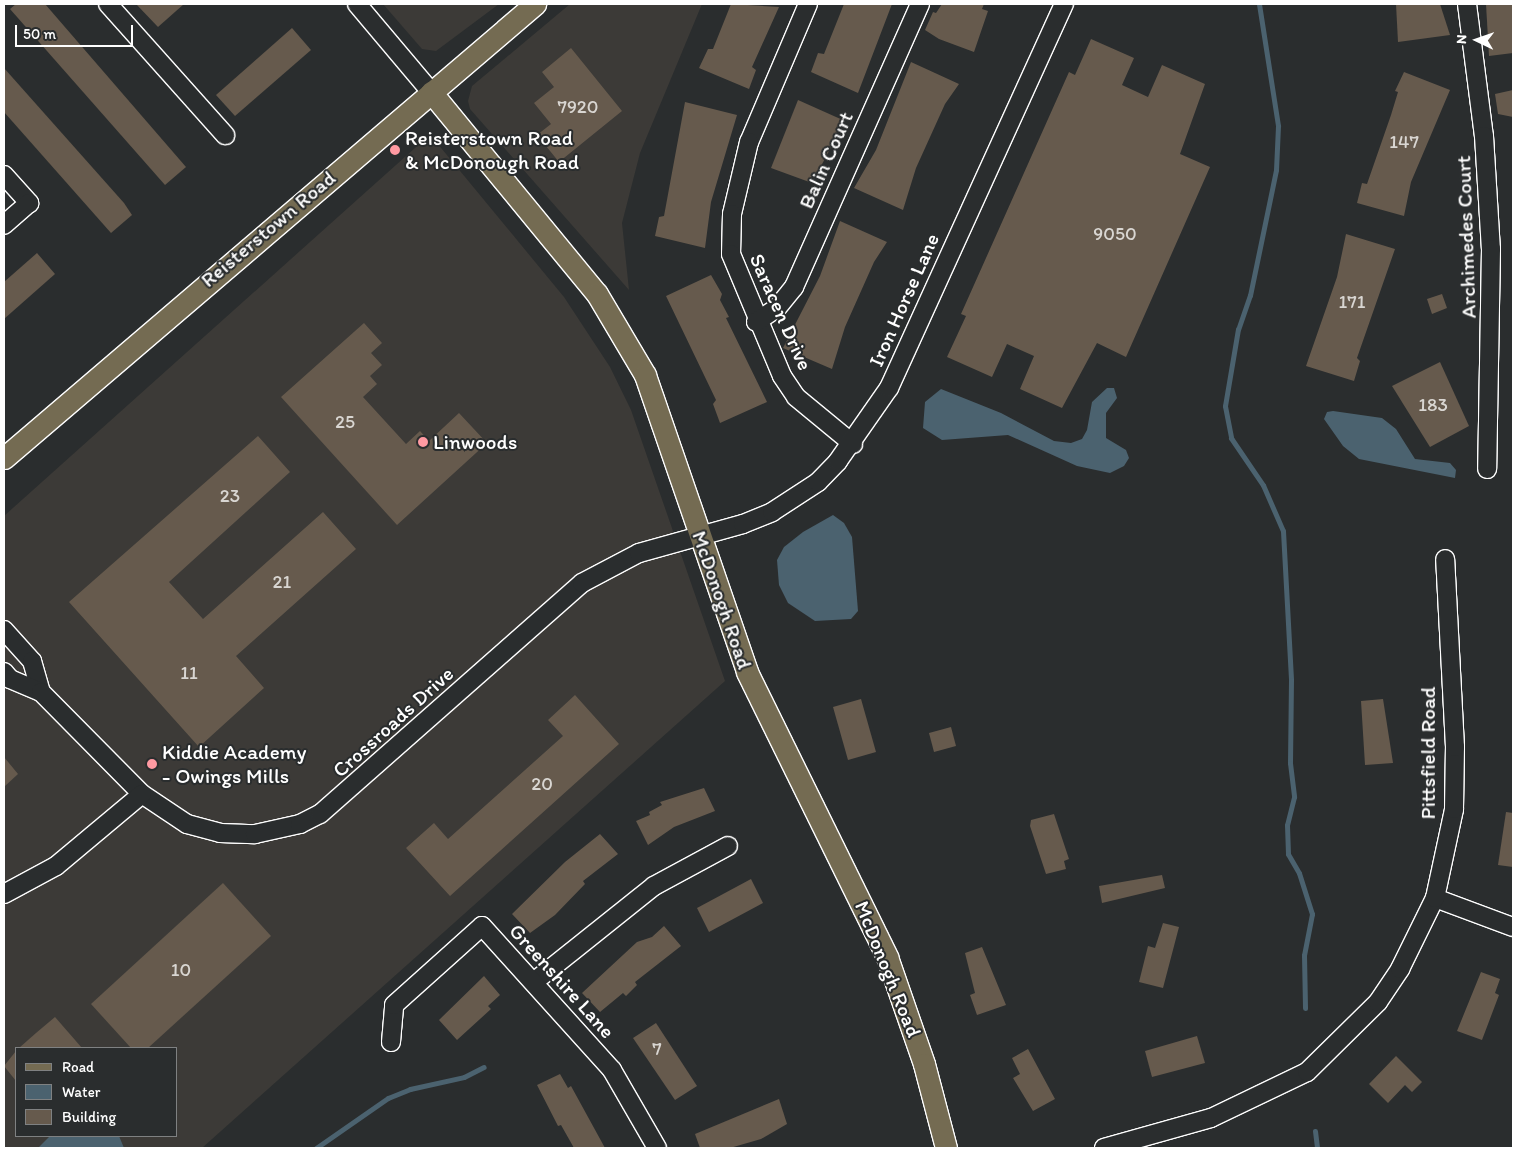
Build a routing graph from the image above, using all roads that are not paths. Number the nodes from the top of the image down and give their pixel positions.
1 (108, 4) edge
2 (357, 4) edge
3 (535, 4) edge
4 (808, 4) edge
5 (920, 4) edge
6 (1064, 4) edge
7 (1467, 4) edge
8 (430, 92) junction
9 (225, 135) dead end
10 (4, 175) edge
11 (4, 225) edge
12 (756, 322) junction
13 (853, 444) junction
14 (4, 458) edge
15 (1487, 469) dead end
16 (700, 536) junction
17 (1445, 559) dead end
18 (4, 630) edge
19 (4, 672) edge
20 (41, 692) junction
21 (142, 794) junction
22 (728, 846) dead end
23 (4, 894) edge
24 (1435, 898) junction
25 (1513, 927) edge
26 (535, 981) junction
27 (391, 1042) dead end
28 (657, 1148) edge
29 (946, 1148) edge
30 (1104, 1148) edge

1 - 9 street
2 - 8 street
3 - 8 main road, Reisterstown Road
4 - 12 street, Saracen Drive
5 - 12 street, Balin Court
6 - 13 street, Iron Horse Lane
7 - 15 street, Archimedes Court
8 - 14 main road, Reisterstown Road
8 - 16 main road, McDonogh Road
10 - 11 street
12 - 13 street, Saracen Drive
13 - 16 street, Iron Horse Lane
16 - 21 street, Crossroads Drive
16 - 29 main road, McDonogh Road
17 - 24 street, Pittsfield Road
18 - 20 street, Crossroads Drive
19 - 20 street, Crossroads Drive
20 - 21 street, Crossroads Drive
21 - 23 street
22 - 26 street
24 - 25 street
24 - 30 street, Pittsfield Road
26 - 27 street, Greenshire Lane
26 - 28 street, Greenshire Lane

